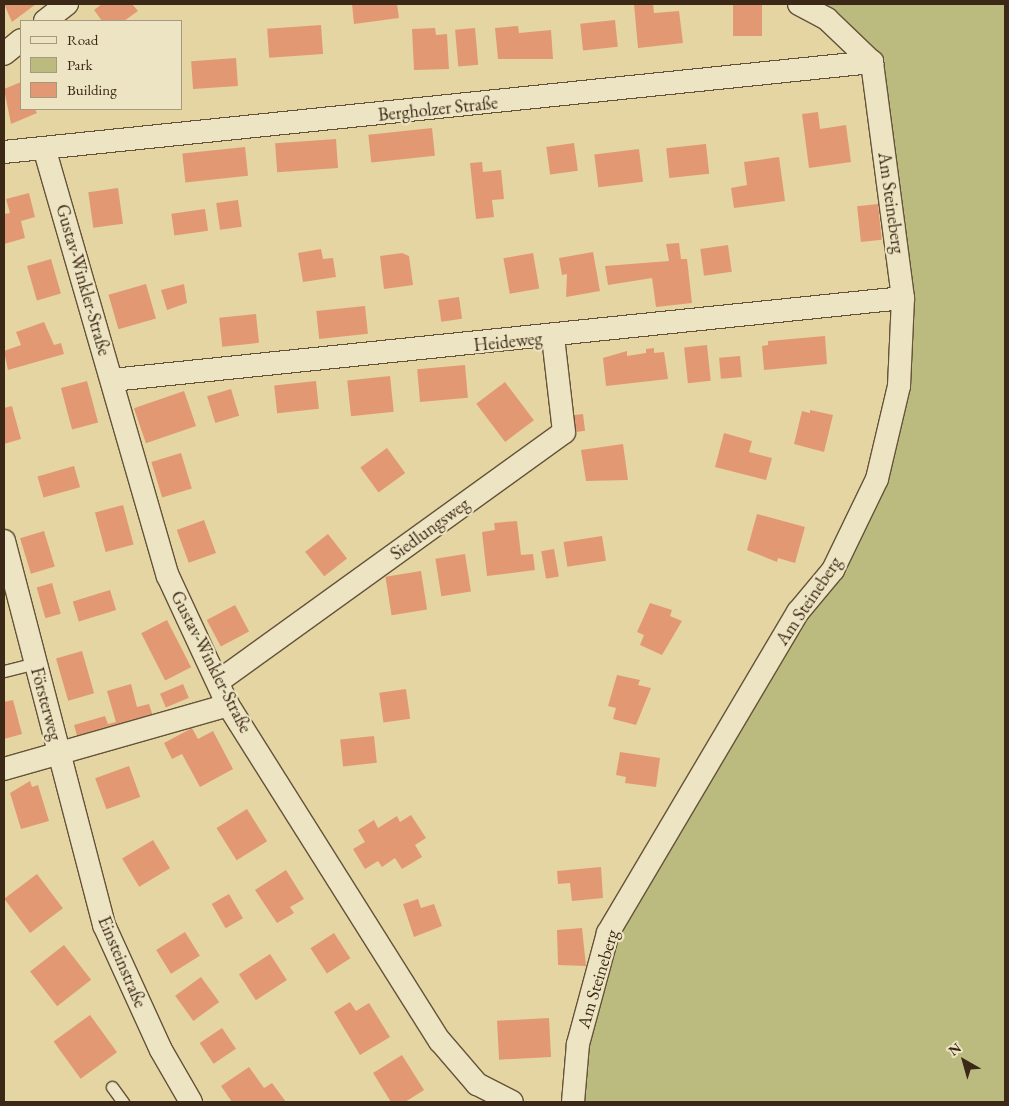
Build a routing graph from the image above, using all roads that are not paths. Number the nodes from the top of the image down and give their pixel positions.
1 (67, 4) edge
2 (799, 4) edge
3 (46, 20) edge
4 (20, 41) edge
5 (4, 54) edge
6 (872, 62) junction
7 (45, 151) junction
8 (4, 152) edge
9 (903, 298) junction
10 (553, 338) junction
11 (112, 380) junction
12 (4, 541) edge
13 (36, 663) junction
14 (4, 671) edge
15 (219, 681) junction
16 (228, 705) junction
17 (60, 755) junction
18 (4, 769) edge
19 (112, 1087) dead end
20 (123, 1102) edge
21 (191, 1102) edge
22 (512, 1102) edge
23 (573, 1102) edge

1 - 3 street
2 - 6 street
4 - 5 street
6 - 7 street, Bergholzer Straße
6 - 9 street, Am Steineberg
7 - 8 street, Bergholzer Straße
7 - 11 street, Gustav-Winkler-Straße
9 - 10 street, Heideweg
9 - 23 street, Am Steineberg
10 - 11 street, Heideweg
10 - 15 street, Siedlungsweg
11 - 15 street, Gustav-Winkler-Straße
12 - 13 street, Försterweg
13 - 14 lane
13 - 17 street, Försterweg
15 - 16 street, Gustav-Winkler-Straße
16 - 17 street, Försterweg
16 - 22 street, Gustav-Winkler-Straße
17 - 18 street
17 - 21 street, Einsteinstraße
19 - 20 lane

